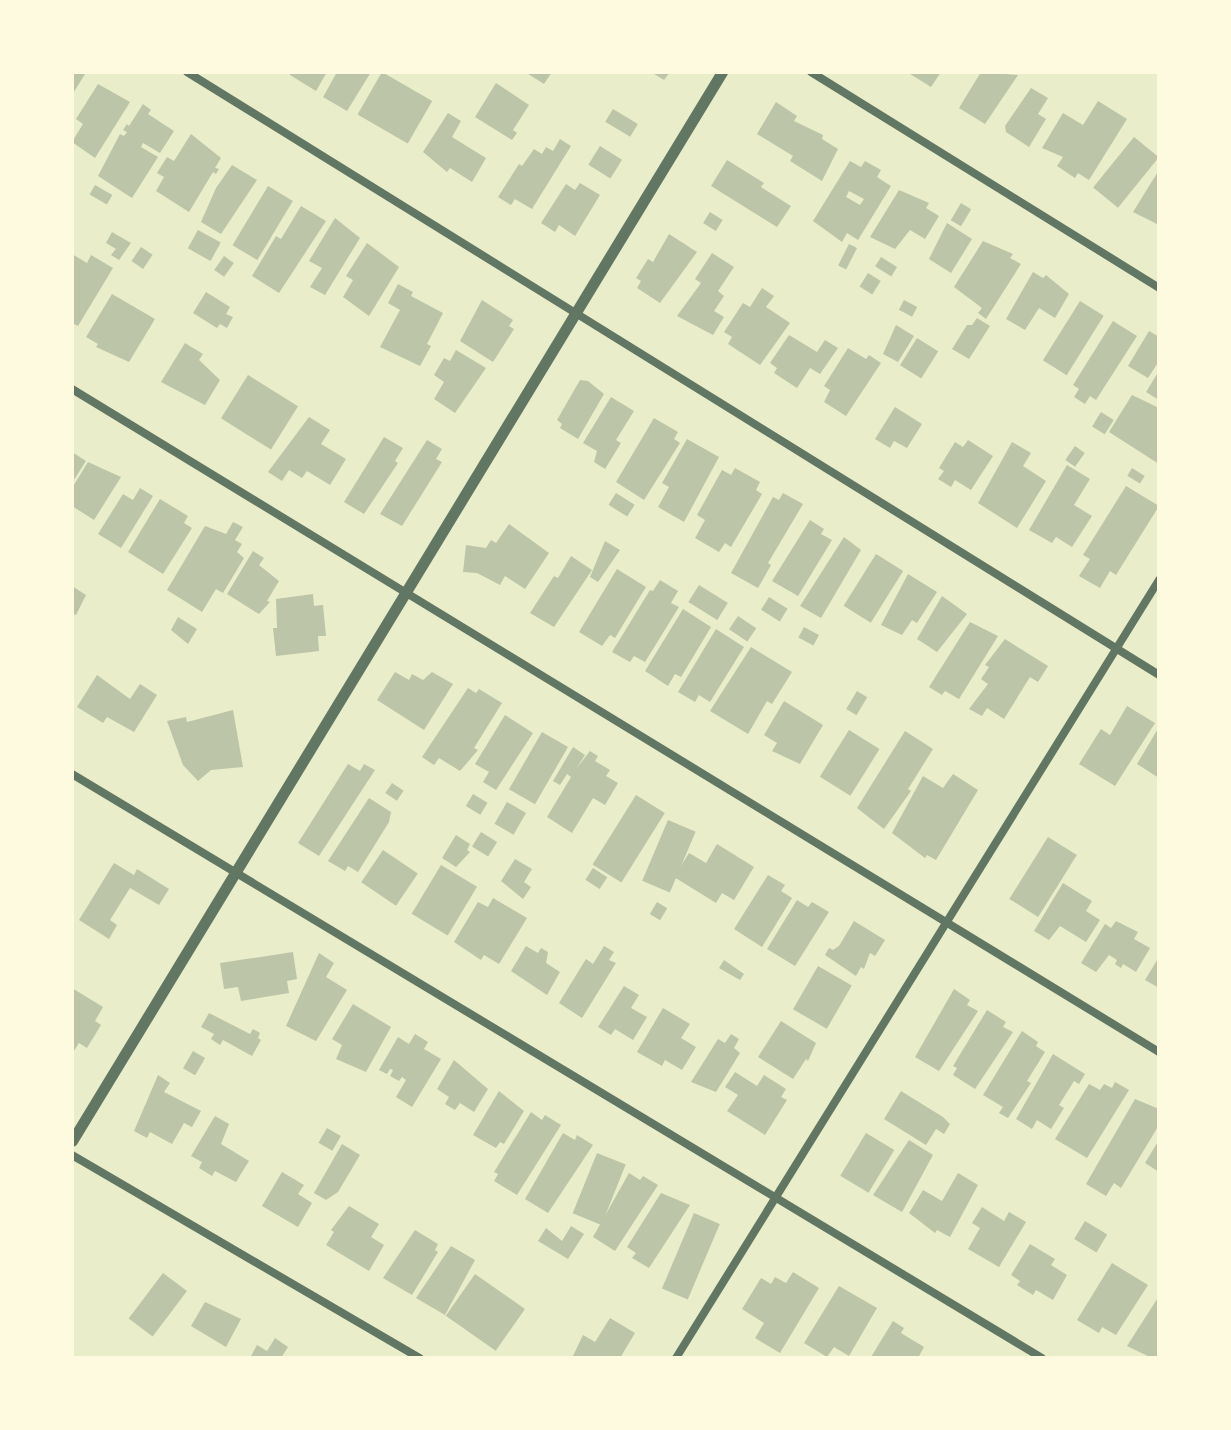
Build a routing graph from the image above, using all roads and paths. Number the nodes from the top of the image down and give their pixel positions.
1 (187, 72) edge
2 (722, 72) edge
3 (811, 72) edge
4 (1159, 288) edge
5 (575, 313) junction
6 (72, 389) edge
7 (1159, 580) edge
8 (404, 592) junction
9 (1115, 648) junction
10 (1159, 675) edge
11 (72, 774) edge
12 (235, 872) junction
13 (947, 924) junction
14 (1159, 1052) edge
15 (72, 1141) edge
16 (72, 1155) edge
17 (774, 1196) junction
18 (420, 1358) edge
19 (676, 1358) edge
20 (1042, 1358) edge

1 - 5 street
2 - 5 street
3 - 4 street
5 - 8 street
5 - 9 street
6 - 8 street
7 - 9 street
8 - 12 street
8 - 13 street
9 - 10 street
9 - 13 street
11 - 12 street
12 - 15 street
12 - 17 street
13 - 14 street
13 - 17 street
16 - 18 street
17 - 19 street
17 - 20 street

